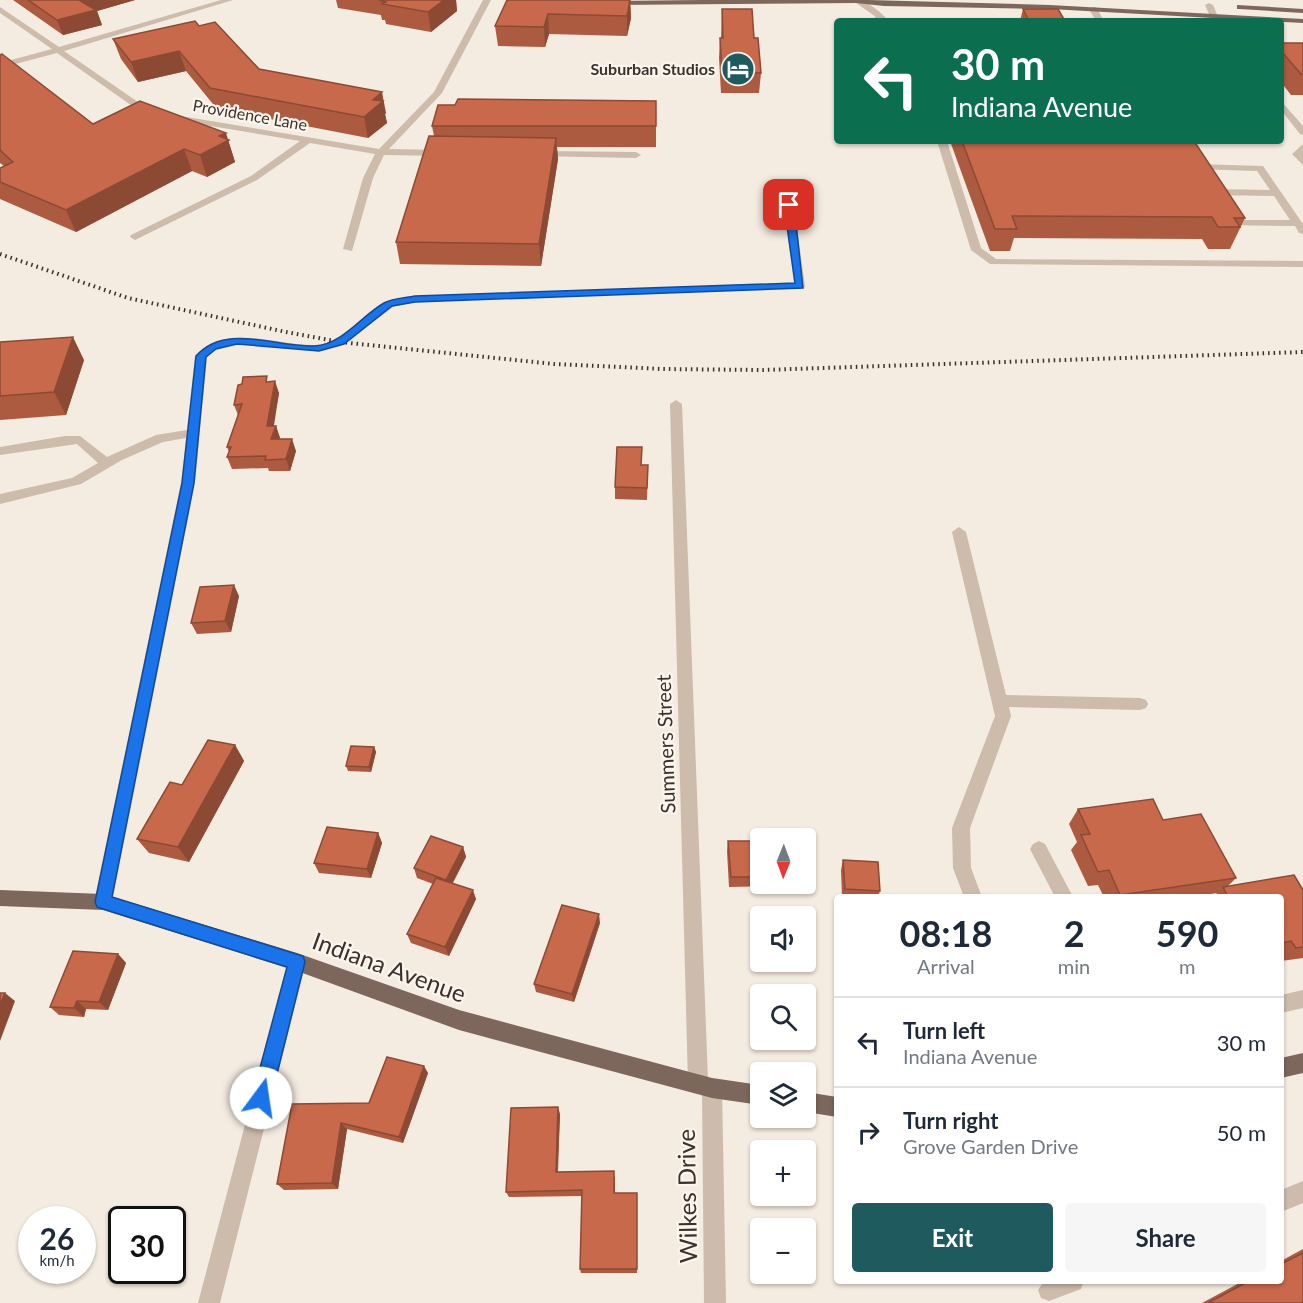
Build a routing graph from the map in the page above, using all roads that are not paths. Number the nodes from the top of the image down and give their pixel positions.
1 (229, 0) edge
2 (487, 0) edge
3 (858, 0) edge
4 (608, 3) edge
5 (1198, 4) dead end
6 (1209, 5) junction
7 (1221, 6) dead end
8 (1232, 7) dead end
9 (0, 9) edge
10 (1093, 9) junction
11 (1303, 11) edge
12 (882, 18) edge
13 (1098, 18) edge
14 (1214, 18) edge
15 (1284, 20) edge
16 (1303, 21) edge
17 (58, 50) junction
18 (0, 66) edge
19 (1284, 110) edge
20 (1303, 132) edge
21 (308, 140) junction
22 (943, 144) edge
23 (1303, 147) edge
24 (381, 152) junction
25 (451, 153) edge
26 (532, 154) edge
27 (636, 154) dead end
28 (1303, 162) edge
29 (1195, 167) edge
30 (786, 185) dead end
31 (1211, 192) edge
32 (1276, 193) junction
33 (1230, 223) edge
34 (1300, 227) edge
35 (135, 237) dead end
36 (348, 249) dead end
37 (1303, 264) edge
38 (676, 404) dead end
39 (193, 433) junction
40 (0, 450) edge
41 (106, 464) junction
42 (0, 499) edge
43 (959, 532) dead end
44 (999, 701) junction
45 (1140, 704) dead end
46 (1040, 849) dead end
47 (972, 894) edge
48 (1062, 894) edge
49 (0, 898) edge
50 (103, 902) junction
51 (297, 962) junction
52 (1303, 999) edge
53 (1284, 1003) edge
54 (1303, 1063) edge
55 (1284, 1067) edge
56 (705, 1086) junction
57 (750, 1093) edge
58 (816, 1104) edge
59 (834, 1107) edge
60 (1303, 1192) edge
61 (1284, 1200) edge
62 (1066, 1284) edge
63 (1050, 1291) edge
64 (208, 1303) edge
65 (715, 1303) edge

1 - 17 street
2 - 24 street
3 - 4 main road
3 - 10 main road
3 - 12 street
5 - 6 main road
6 - 7 main road
6 - 14 street
8 - 11 main road
9 - 17 street, Providence Lane
10 - 13 street
10 - 14 main road
15 - 16 main road
17 - 18 street
17 - 21 street, Providence Lane
19 - 20 street
21 - 24 street, Providence Lane
21 - 35 street
22 - 37 street
23 - 28 street
24 - 25 street, Providence Lane
24 - 36 street
26 - 27 street
29 - 32 street
30 - 39 street
31 - 32 street
32 - 34 street
33 - 34 street
38 - 56 street, Summers Street
39 - 41 street
39 - 50 street
40 - 41 street
41 - 42 street
43 - 44 street
44 - 45 street
44 - 47 street
46 - 48 street
49 - 50 main road, Indiana Avenue
50 - 51 main road, Indiana Avenue
51 - 56 main road, Indiana Avenue
51 - 64 street
52 - 53 street
54 - 55 main road
56 - 57 main road, Indiana Avenue
56 - 65 street, Wilkes Drive
58 - 59 main road
60 - 61 street
62 - 63 street

